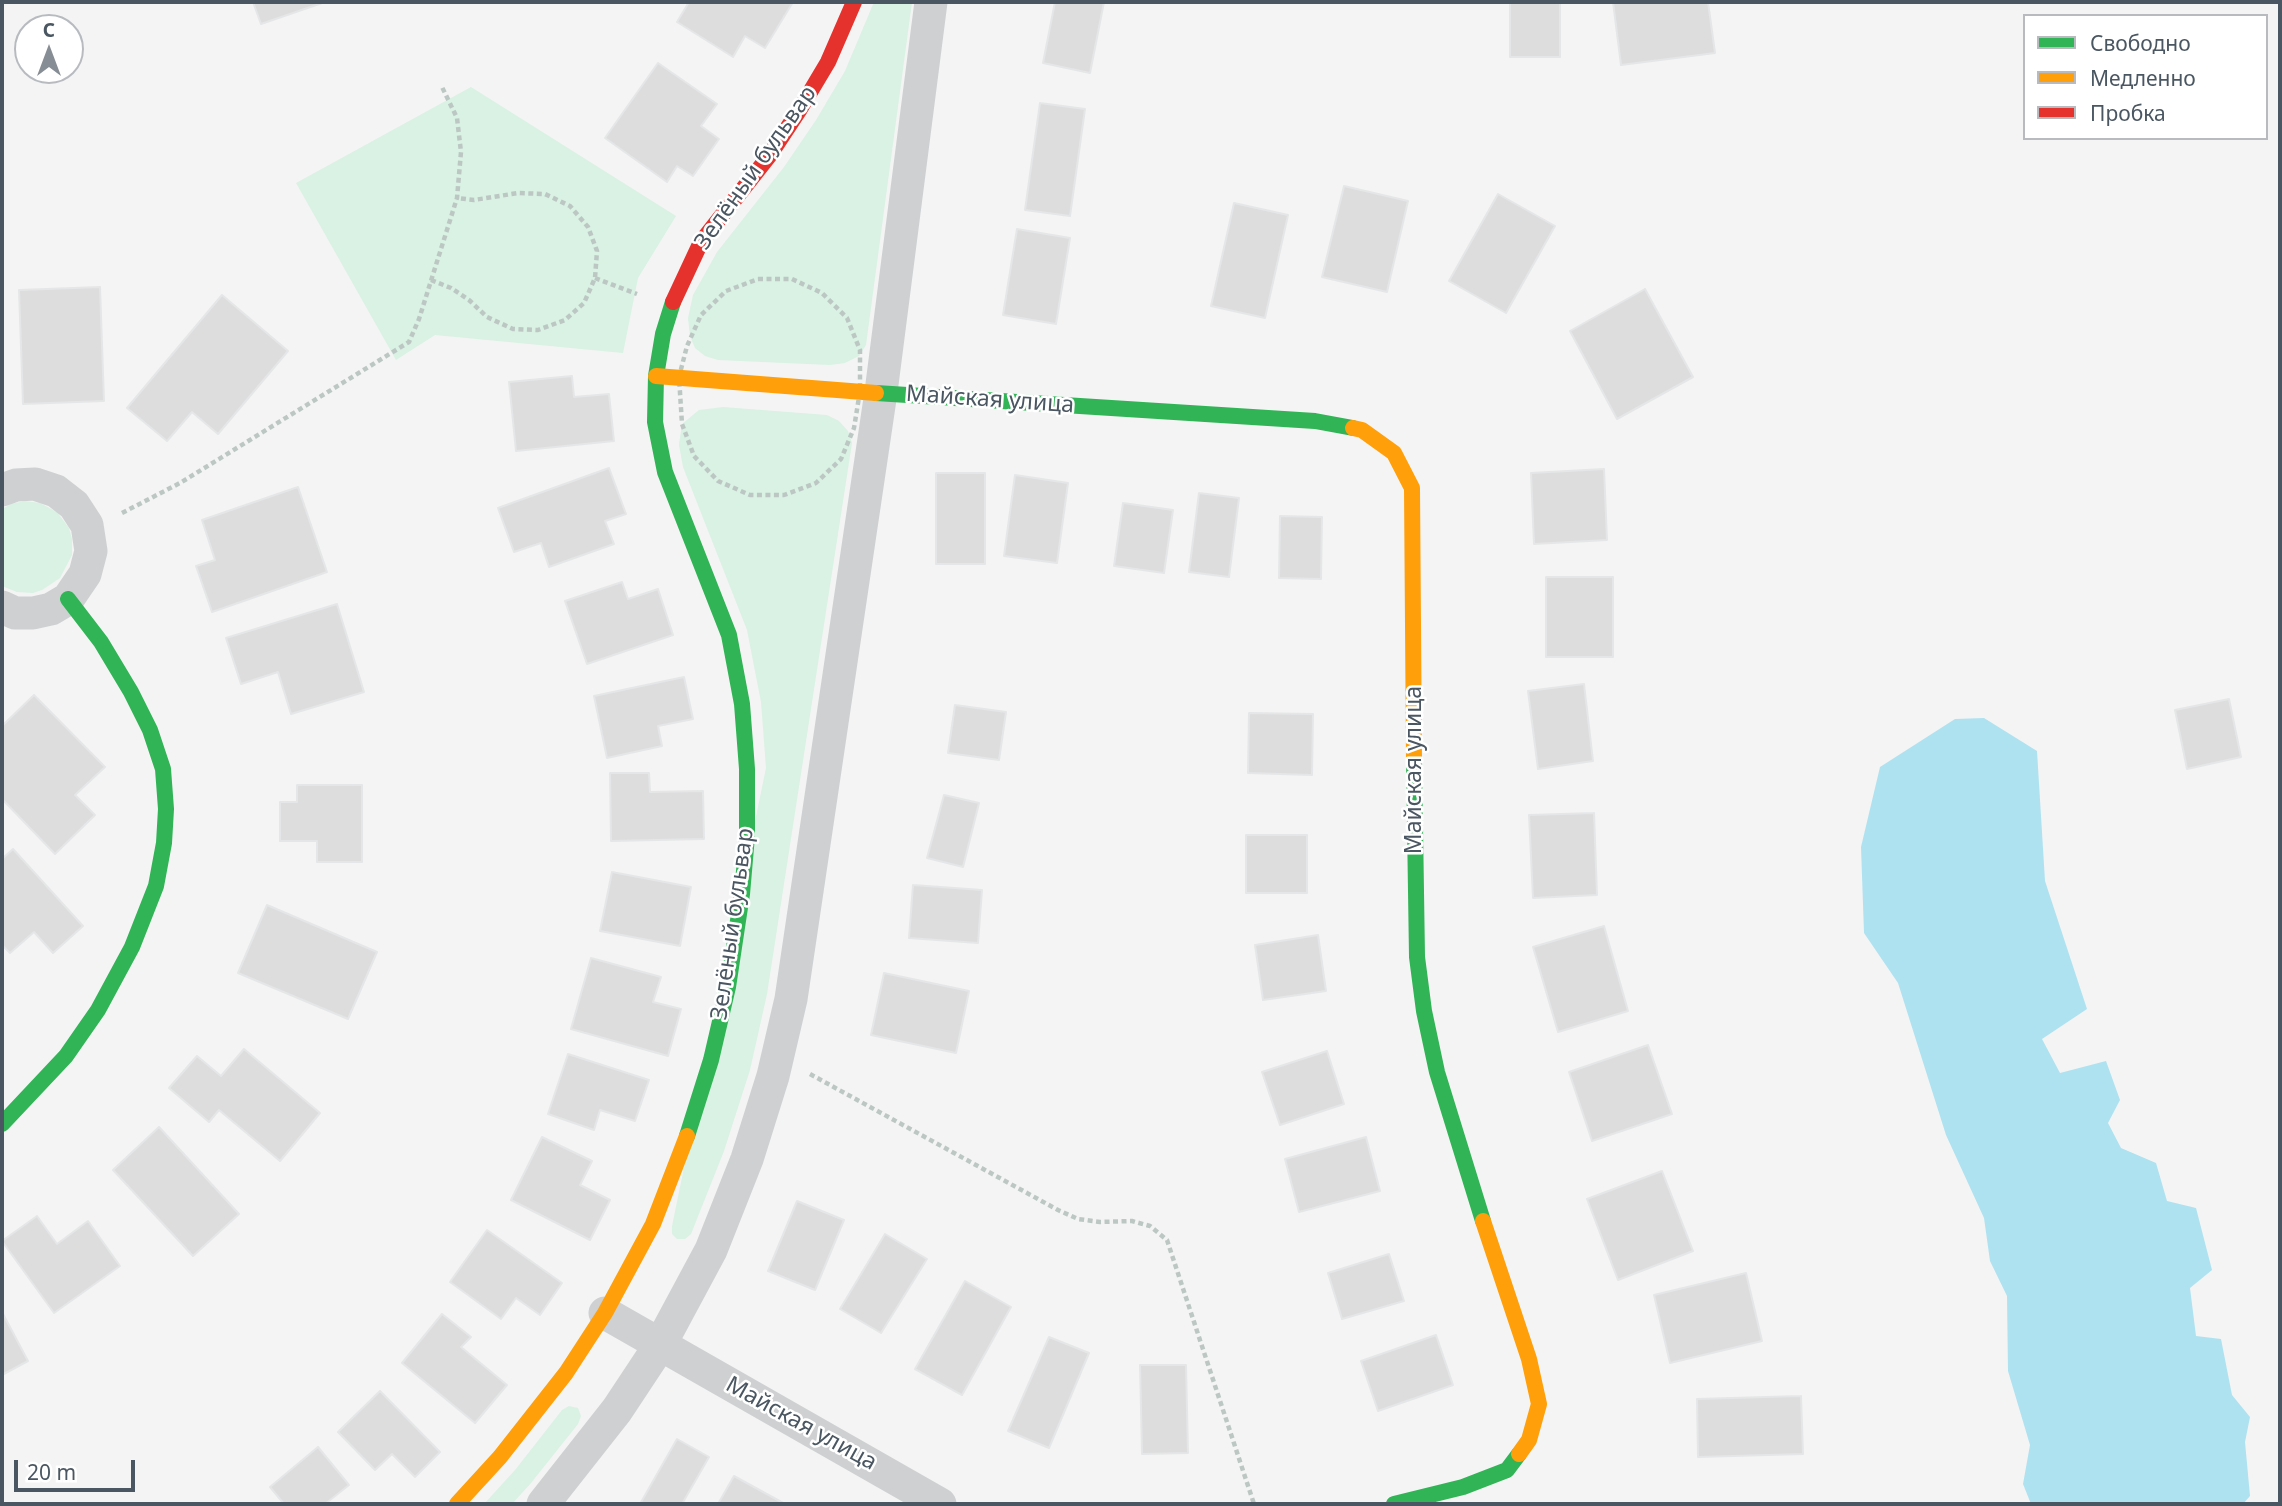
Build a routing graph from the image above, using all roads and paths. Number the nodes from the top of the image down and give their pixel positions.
1 (854, 2) edge
2 (931, 2) edge
3 (442, 87) dead end
4 (457, 198) junction
5 (595, 278) junction
6 (431, 280) junction
7 (642, 296) dead end
8 (656, 376) junction
9 (881, 393) junction
10 (2, 490) edge
11 (122, 513) dead end
12 (68, 598) junction
13 (2, 607) edge
14 (777, 1056) junction
15 (2, 1124) edge
16 (605, 1312) junction
17 (660, 1345) junction
18 (457, 1504) edge
19 (542, 1504) edge
20 (940, 1504) edge
21 (1254, 1504) edge
22 (1394, 1504) edge

1 - 8 street, Зелёный бульвар
2 - 9 street
3 - 4 path
4 - 5 path
4 - 6 path
5 - 6 path
5 - 7 path
6 - 11 path
8 - 9 street, Майская улица
8 - 16 street, Зелёный бульвар
9 - 14 street
9 - 22 street, Майская улица
10 - 12 street
12 - 13 street
12 - 15 street
14 - 17 street
14 - 21 path
16 - 17 street, Майская улица
16 - 18 street, Зелёный бульвар
17 - 19 street
17 - 20 street, Майская улица

